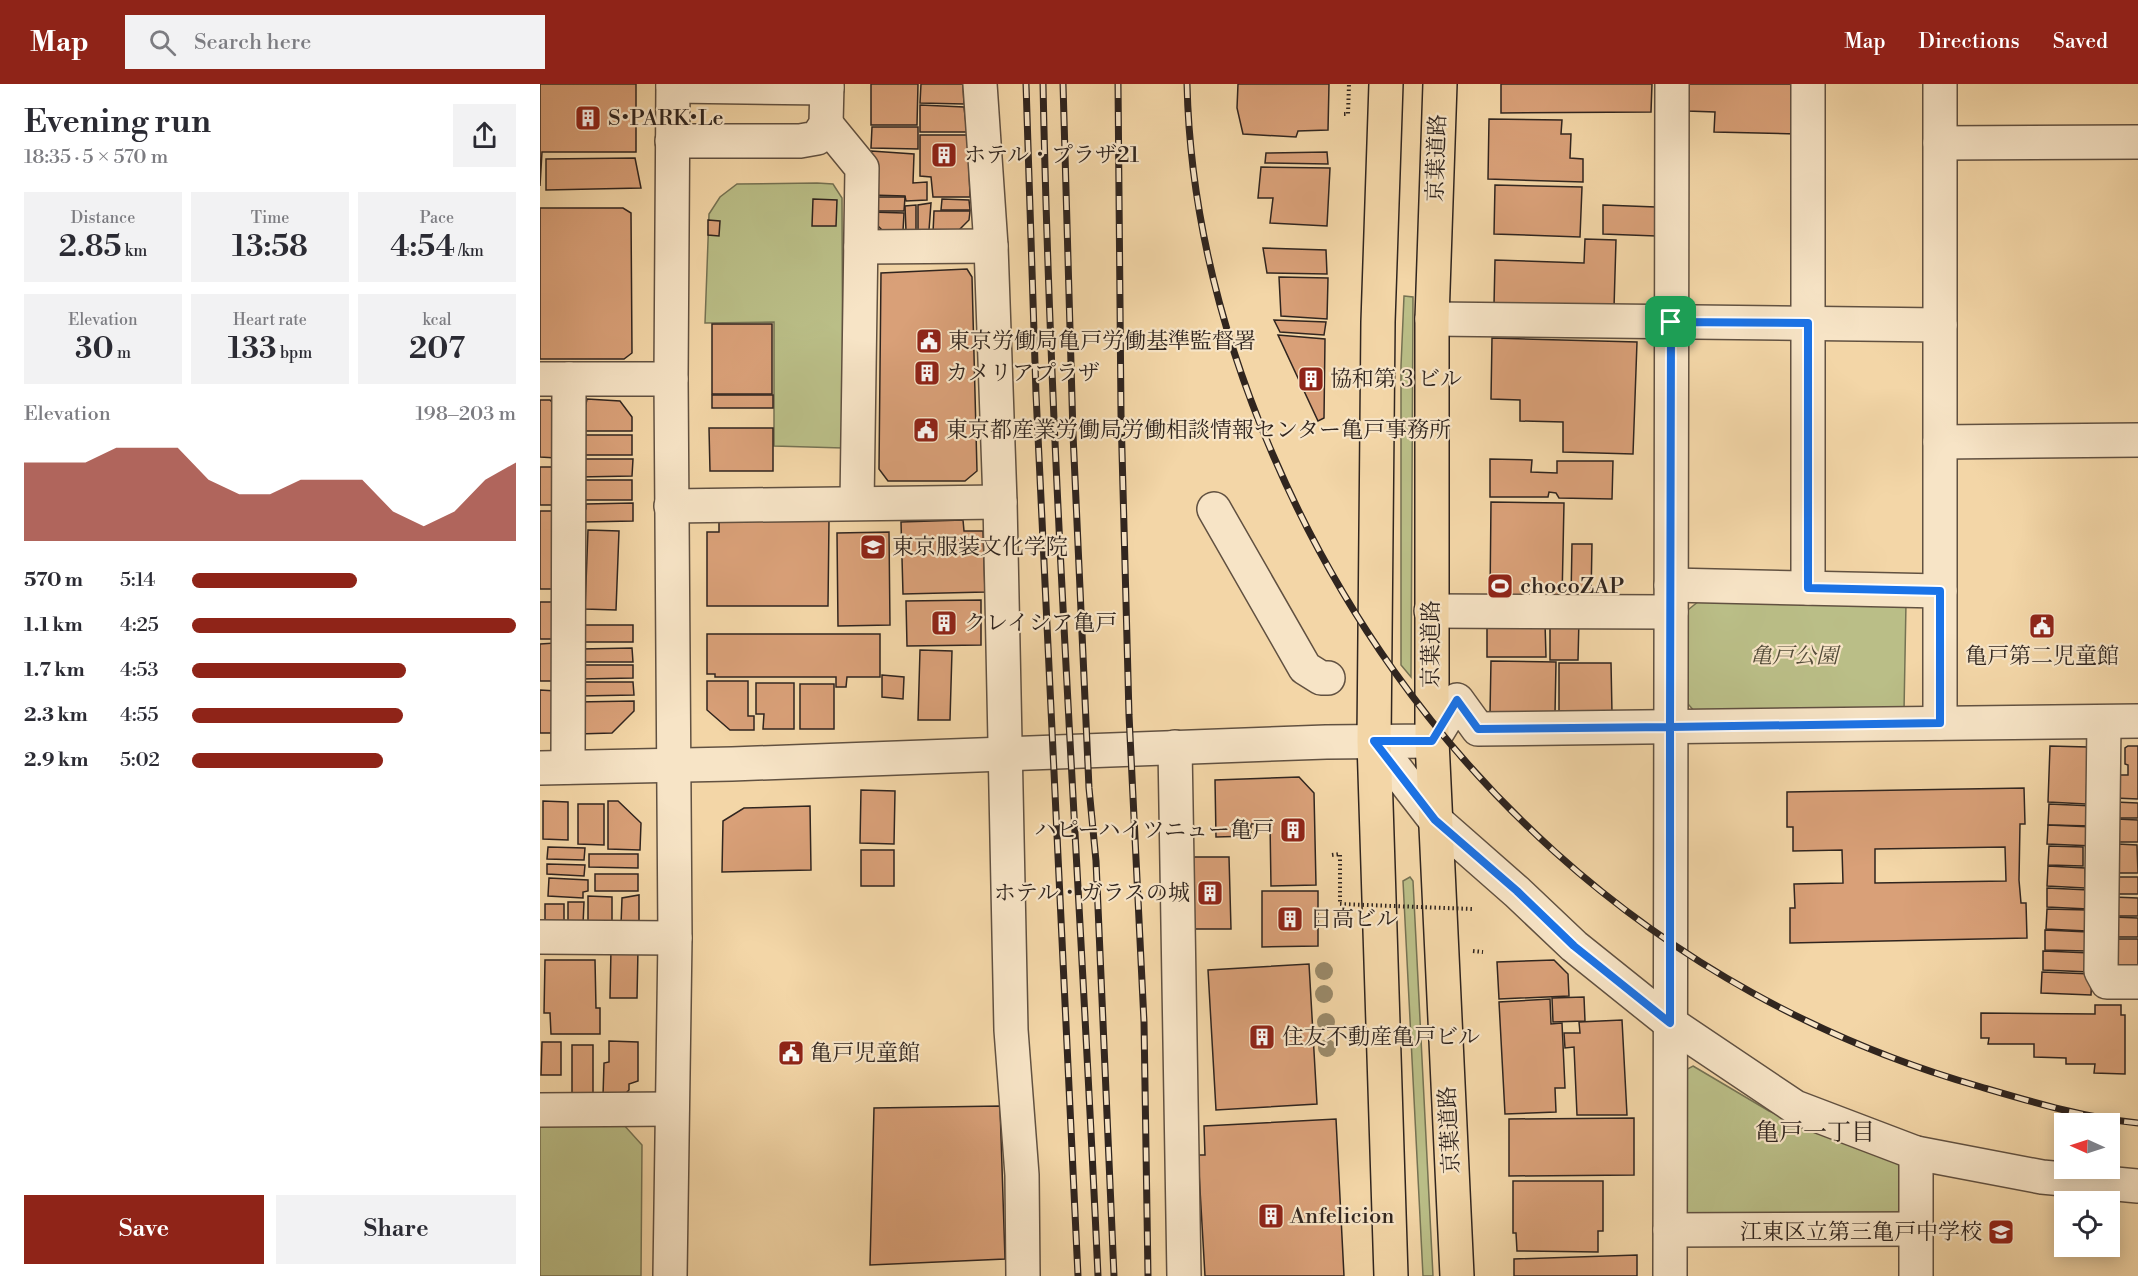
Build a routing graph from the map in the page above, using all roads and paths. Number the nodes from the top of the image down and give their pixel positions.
1 (980, 84) edge
2 (1349, 84) edge
3 (1386, 84) edge
4 (1440, 84) edge
5 (1672, 84) edge
6 (1808, 84) edge
7 (1940, 84) edge
8 (673, 85) edge
9 (827, 86) edge
10 (1344, 114) dead end
11 (826, 124) junction
12 (672, 141) junction
13 (1940, 142) junction
14 (2138, 142) edge
15 (991, 246) junction
16 (861, 247) junction
17 (1432, 319) junction
18 (1671, 322) junction
19 (1808, 323) junction
20 (1940, 325) junction
21 (554, 379) edge
22 (671, 379) junction
23 (2138, 440) edge
24 (1940, 442) junction
25 (1000, 502) junction
26 (856, 503) junction
27 (671, 506) junction
28 (1214, 509) dead end
29 (1808, 588) junction
30 (1940, 591) junction
31 (1671, 599) junction
32 (1431, 611) junction
33 (1328, 678) dead end
34 (2138, 721) edge
35 (2104, 722) junction
36 (1940, 723) junction
37 (1670, 727) junction
38 (1374, 741) junction
39 (1432, 741) junction
40 (1176, 747) junction
41 (1006, 754) junction
42 (673, 766) junction
43 (554, 767) edge
44 (1435, 820) junction
45 (1332, 855) dead end
46 (1472, 909) dead end
47 (540, 937) edge
48 (675, 938) junction
49 (2138, 982) edge
50 (1670, 1023) junction
51 (540, 1110) edge
52 (672, 1110) junction
53 (1916, 1153) junction
54 (2138, 1186) edge
55 (1916, 1229) junction
56 (1670, 1230) junction
57 (670, 1276) edge
58 (1023, 1276) edge
59 (1184, 1276) edge
60 (1391, 1276) edge
61 (1457, 1276) edge
62 (1670, 1276) edge
63 (1916, 1276) edge

1 - 15 street
2 - 10 path
3 - 38 highway
4 - 17 highway, 京葉道路
5 - 18 street
6 - 19 street
7 - 13 street
8 - 9 street
8 - 12 street
9 - 11 street
11 - 12 street
11 - 16 street
12 - 22 street
13 - 14 street
13 - 20 street
15 - 16 street
15 - 25 street
16 - 26 street
17 - 18 street
17 - 32 highway, 京葉道路
18 - 19 street
18 - 31 street
19 - 20 street
19 - 29 street
20 - 24 street
21 - 22 street
21 - 43 street
22 - 27 street
23 - 24 street
24 - 30 street
25 - 26 street
25 - 41 street
26 - 27 street
27 - 42 street
28 - 33 street
29 - 30 street
29 - 31 street
30 - 36 street
31 - 32 street
31 - 37 street
32 - 39 highway, 京葉道路
34 - 35 street
35 - 36 street
35 - 49 street
36 - 37 street
37 - 39 street
37 - 50 street
38 - 39 street
38 - 40 street
38 - 44 street
38 - 60 highway
39 - 44 highway, 京葉道路
40 - 41 street
40 - 59 street
41 - 42 street
41 - 58 street
42 - 43 street
42 - 48 street
44 - 50 street
44 - 61 highway, 京葉道路
45 - 46 path, bridge
47 - 48 street
48 - 52 street
50 - 53 street
50 - 56 street
51 - 52 street
52 - 57 street
53 - 54 street
53 - 55 street
55 - 56 street
55 - 63 street
56 - 62 street

